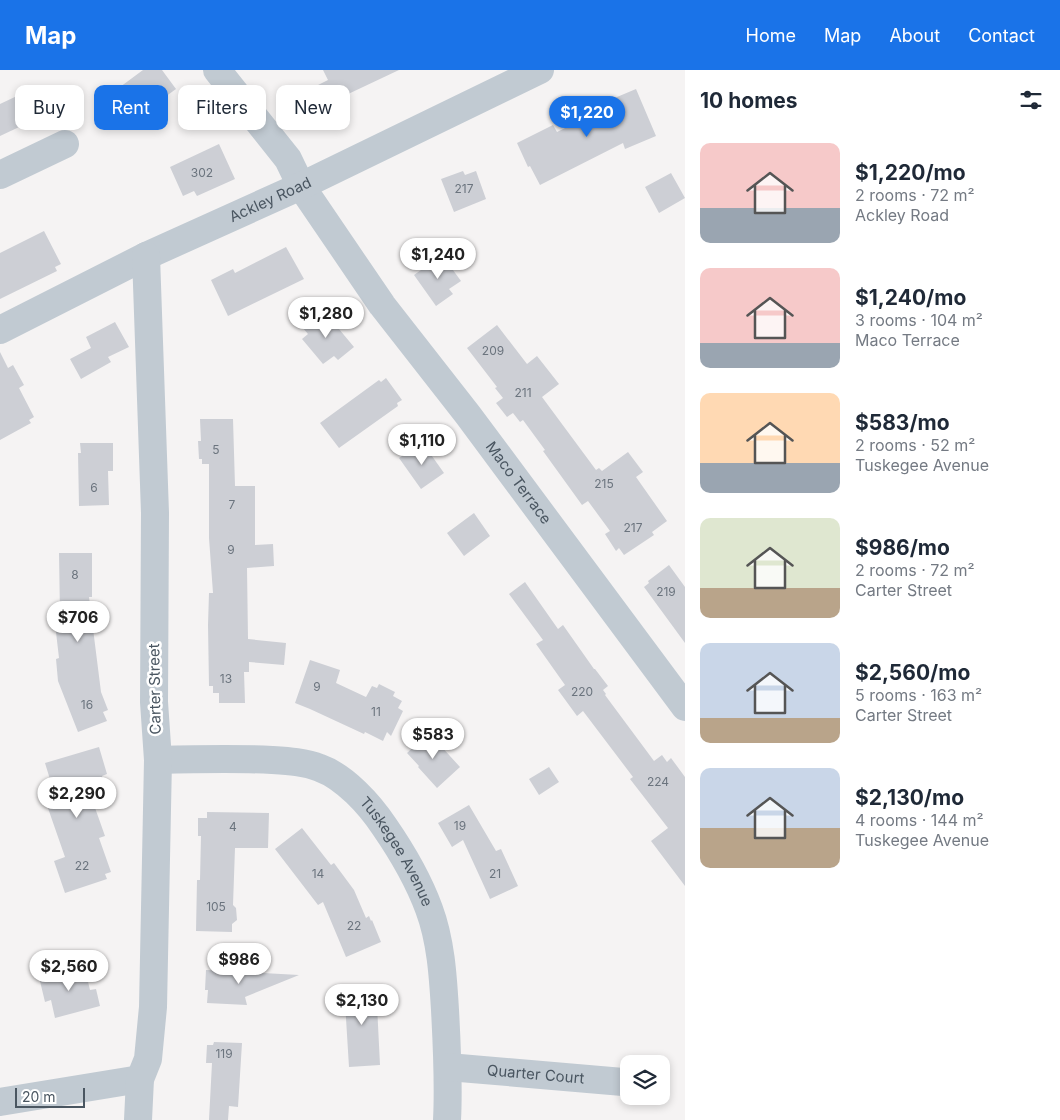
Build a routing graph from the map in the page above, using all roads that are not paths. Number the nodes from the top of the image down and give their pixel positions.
1 (217, 70) edge
2 (540, 70) edge
3 (65, 144) dead end
4 (0, 175) edge
5 (301, 186) junction
6 (146, 256) junction
7 (0, 330) edge
8 (685, 707) edge
9 (158, 760) junction
10 (448, 1067) junction
11 (140, 1079) junction
12 (620, 1082) edge
13 (0, 1102) edge
14 (138, 1120) edge
15 (448, 1120) edge

1 - 5 street, Maco Terrace
2 - 5 street, Ackley Road
3 - 4 street
5 - 6 street, Ackley Road
5 - 8 street, Maco Terrace
6 - 7 street, Ackley Road
6 - 9 street, Carter Street
9 - 10 street, Tuskegee Avenue
9 - 11 street, Carter Street
10 - 12 street, Quarter Court
10 - 15 street, Tuskegee Avenue
11 - 13 street
11 - 14 street, Carter Street

